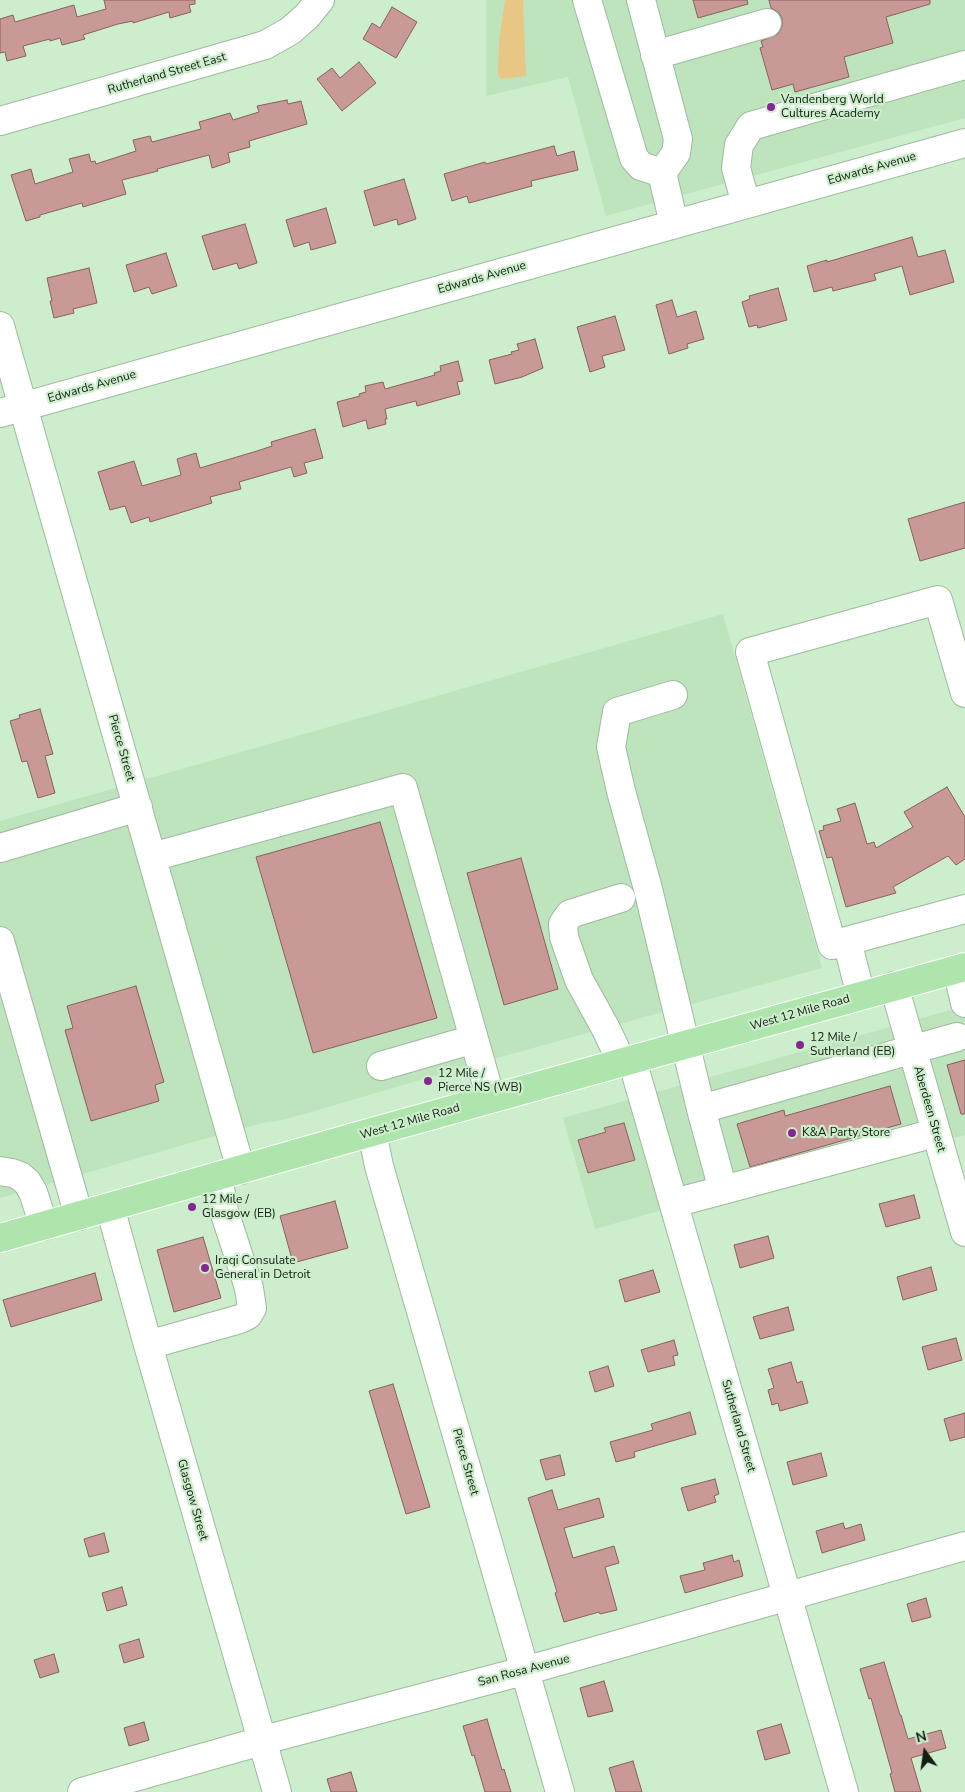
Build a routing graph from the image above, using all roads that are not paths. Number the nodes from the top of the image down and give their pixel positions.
1 (320, 0) edge
2 (587, 0) edge
3 (641, 0) edge
4 (767, 23) dead end
5 (656, 54) junction
6 (965, 65) edge
7 (0, 121) edge
8 (965, 143) edge
9 (662, 173) junction
10 (746, 204) junction
11 (674, 224) junction
12 (0, 326) edge
13 (11, 410) edge
14 (961, 661) edge
15 (965, 693) edge
16 (673, 695) dead end
17 (138, 807) junction
18 (0, 848) edge
19 (152, 857) junction
20 (621, 898) dead end
21 (965, 909) edge
22 (0, 941) edge
23 (847, 941) junction
24 (961, 968) edge
25 (894, 986) junction
26 (861, 996) junction
27 (965, 1003) edge
28 (957, 1037) dead end
29 (474, 1039) junction
30 (686, 1044) junction
31 (912, 1050) junction
32 (627, 1061) junction
33 (381, 1066) dead end
34 (491, 1099) junction
35 (701, 1109) junction
36 (372, 1132) junction
37 (935, 1132) junction
38 (0, 1171) edge
39 (230, 1173) junction
40 (723, 1190) junction
41 (674, 1203) junction
42 (110, 1207) junction
43 (79, 1216) junction
44 (44, 1226) junction
45 (965, 1232) edge
46 (0, 1238) edge
47 (148, 1345) junction
48 (965, 1546) edge
49 (786, 1596) junction
50 (525, 1671) junction
51 (262, 1741) junction
52 (82, 1792) edge
53 (277, 1792) edge
54 (560, 1792) edge
55 (844, 1792) edge

1 - 7 street, Rutherland Street East
2 - 9 street
3 - 5 street
4 - 5 street
5 - 9 street
6 - 10 street
8 - 10 street, Edwards Avenue
9 - 11 street
10 - 11 street, Edwards Avenue
11 - 13 street, Edwards Avenue
12 - 13 street, Pierce Street
13 - 17 street, Pierce Street
14 - 15 street
14 - 23 street
16 - 30 street
17 - 18 street
17 - 19 street, Pierce Street
19 - 29 street
19 - 39 street, Pierce Street
20 - 32 street, Sutherland Street
21 - 23 street
22 - 43 street
23 - 26 street
24 - 25 main road, West 12 Mile Road
24 - 27 street
25 - 26 main road, West 12 Mile Road
25 - 31 street, Aberdeen Street
26 - 30 main road, West 12 Mile Road
28 - 31 street
29 - 33 street
29 - 34 street
30 - 32 main road, West 12 Mile Road
30 - 35 street
31 - 35 street
31 - 37 street, Aberdeen Street
32 - 34 main road, West 12 Mile Road
32 - 41 street, Sutherland Street
34 - 36 main road, West 12 Mile Road
35 - 40 street
36 - 39 main road, West 12 Mile Road
36 - 50 street, Pierce Street
37 - 40 street
37 - 45 street, Aberdeen Street
38 - 44 street
39 - 42 main road, West 12 Mile Road
39 - 47 street, Pierce Street
40 - 41 street
41 - 49 street, Sutherland Street
42 - 43 main road, West 12 Mile Road
42 - 47 street, Glasgow Street
43 - 44 main road, West 12 Mile Road
44 - 46 main road, West 12 Mile Road
47 - 51 street, Glasgow Street
48 - 49 street, San Rosa Avenue
49 - 50 street, San Rosa Avenue
49 - 55 street, Sutherland Street
50 - 51 street, San Rosa Avenue
50 - 54 street, Pierce Street
51 - 52 street, San Rosa Avenue
51 - 53 street, Glasgow Street

